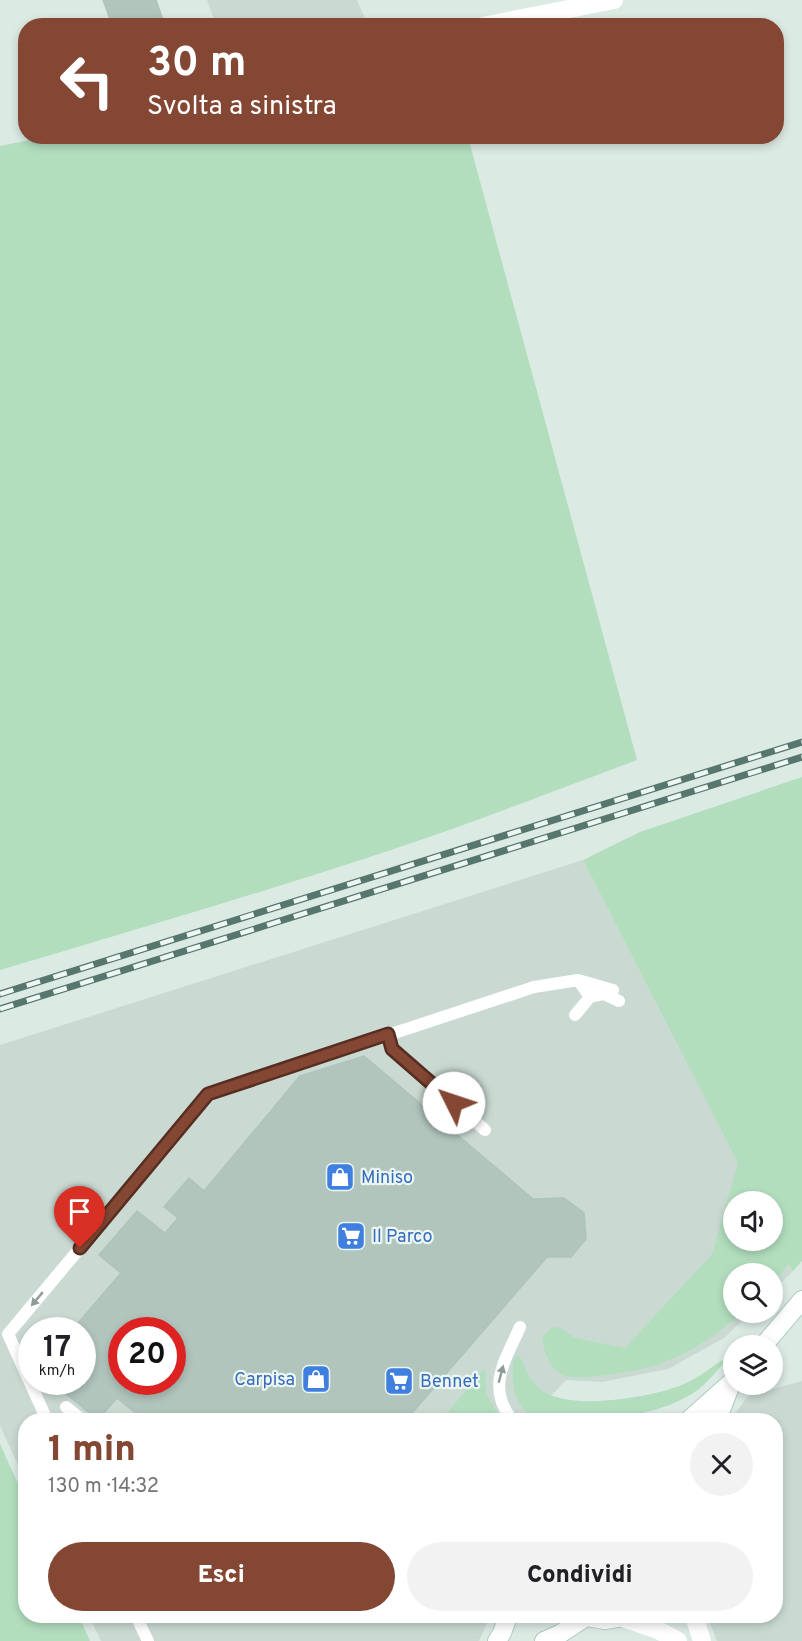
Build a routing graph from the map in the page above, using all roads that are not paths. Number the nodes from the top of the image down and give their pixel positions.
1 (614, 0) edge
2 (523, 18) edge
3 (578, 980) junction
4 (590, 997) junction
5 (575, 1015) dead end
6 (388, 1034) junction
7 (485, 1130) dead end
8 (802, 1300) edge
9 (520, 1327) dead end
10 (772, 1335) edge
11 (723, 1389) edge
12 (727, 1395) edge
13 (66, 1407) dead end
14 (44, 1413) edge
15 (73, 1413) edge
16 (506, 1413) edge
17 (697, 1413) edge
18 (720, 1413) edge
19 (139, 1623) edge
20 (506, 1623) edge
21 (575, 1623) edge
22 (641, 1623) edge
23 (696, 1623) edge
24 (148, 1641) edge
25 (496, 1641) edge
26 (544, 1641) edge
27 (678, 1641) edge
28 (702, 1641) edge

1 - 2 main road
3 - 4 lane
3 - 4 lane
3 - 6 lane
4 - 5 lane
6 - 7 lane
6 -> 14 lane
8 - 10 main road
16 -> 9 lane
11 - 17 main road
12 - 18 main road
13 - 15 lane
19 - 24 lane
20 - 25 main road
21 - 26 main road
22 - 27 main road
23 - 28 main road

